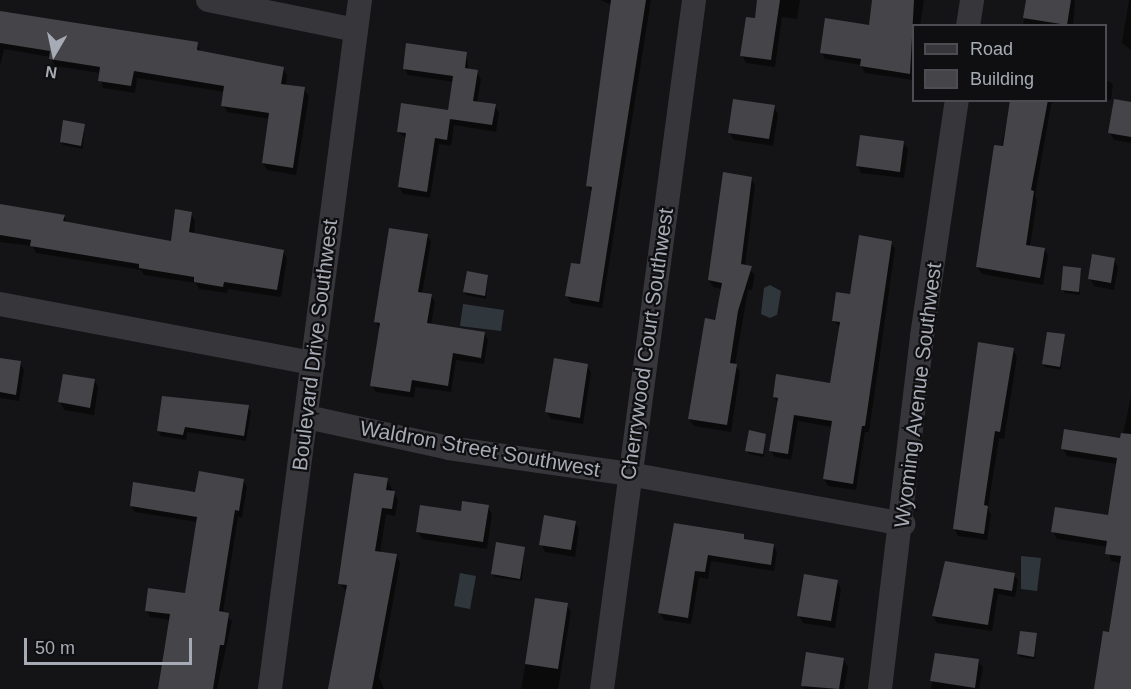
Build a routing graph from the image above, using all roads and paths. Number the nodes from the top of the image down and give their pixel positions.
1 (208, 0) edge
2 (360, 0) edge
3 (694, 0) edge
4 (972, 0) edge
5 (968, 24) edge
6 (356, 30) junction
7 (957, 102) edge
8 (0, 304) edge
9 (313, 363) junction
10 (307, 417) junction
11 (629, 474) junction
12 (903, 524) junction
13 (270, 689) edge
14 (602, 689) edge
15 (880, 689) edge

1 - 6 street
2 - 6 street, Boulevard Drive Southwest
3 - 11 street, Cherrywood Court Southwest
4 - 5 street
6 - 9 street, Boulevard Drive Southwest
7 - 12 street, Wyoming Avenue Southwest
8 - 9 street
9 - 10 street, Boulevard Drive Southwest
10 - 11 street, Waldron Street Southwest
10 - 13 street, Boulevard Drive Southwest
11 - 12 street, Waldron Street Southwest
11 - 14 street, Cherrywood Court Southwest
12 - 15 street, Wyoming Avenue Southwest

